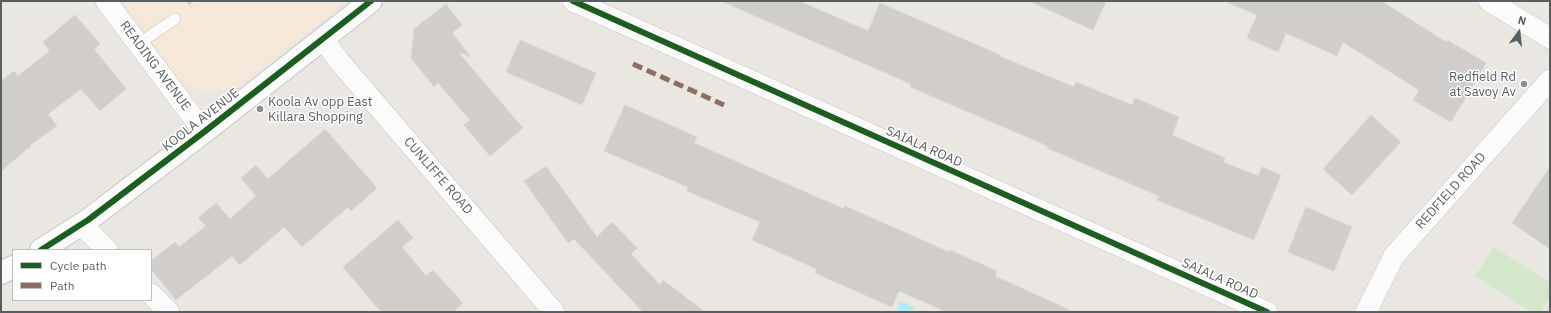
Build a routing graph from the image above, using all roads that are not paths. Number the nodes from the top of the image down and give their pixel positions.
1 (106, 1) edge
2 (573, 1) edge
3 (1489, 1) edge
4 (361, 4) edge
5 (175, 19) dead end
6 (1550, 38) edge
7 (323, 39) junction
8 (138, 44) junction
9 (1550, 80) edge
10 (204, 132) junction
11 (81, 224) junction
12 (42, 249) edge
13 (106, 249) edge
14 (12, 268) edge
15 (1, 273) edge
16 (152, 295) edge
17 (169, 312) edge
18 (554, 312) edge
19 (1267, 312) edge
20 (1366, 312) edge

1 - 8 street, READING AVENUE
2 - 19 street, SAIALA ROAD
3 - 6 street
4 - 7 street, KOOLA AVENUE
5 - 8 lane
7 - 10 street, KOOLA AVENUE
7 - 18 street, CUNLIFFE ROAD
8 - 10 street, READING AVENUE
9 - 20 street, REDFIELD ROAD
10 - 11 street, KOOLA AVENUE
11 - 12 street, KOOLA AVENUE
11 - 13 street
14 - 15 street
16 - 17 street

